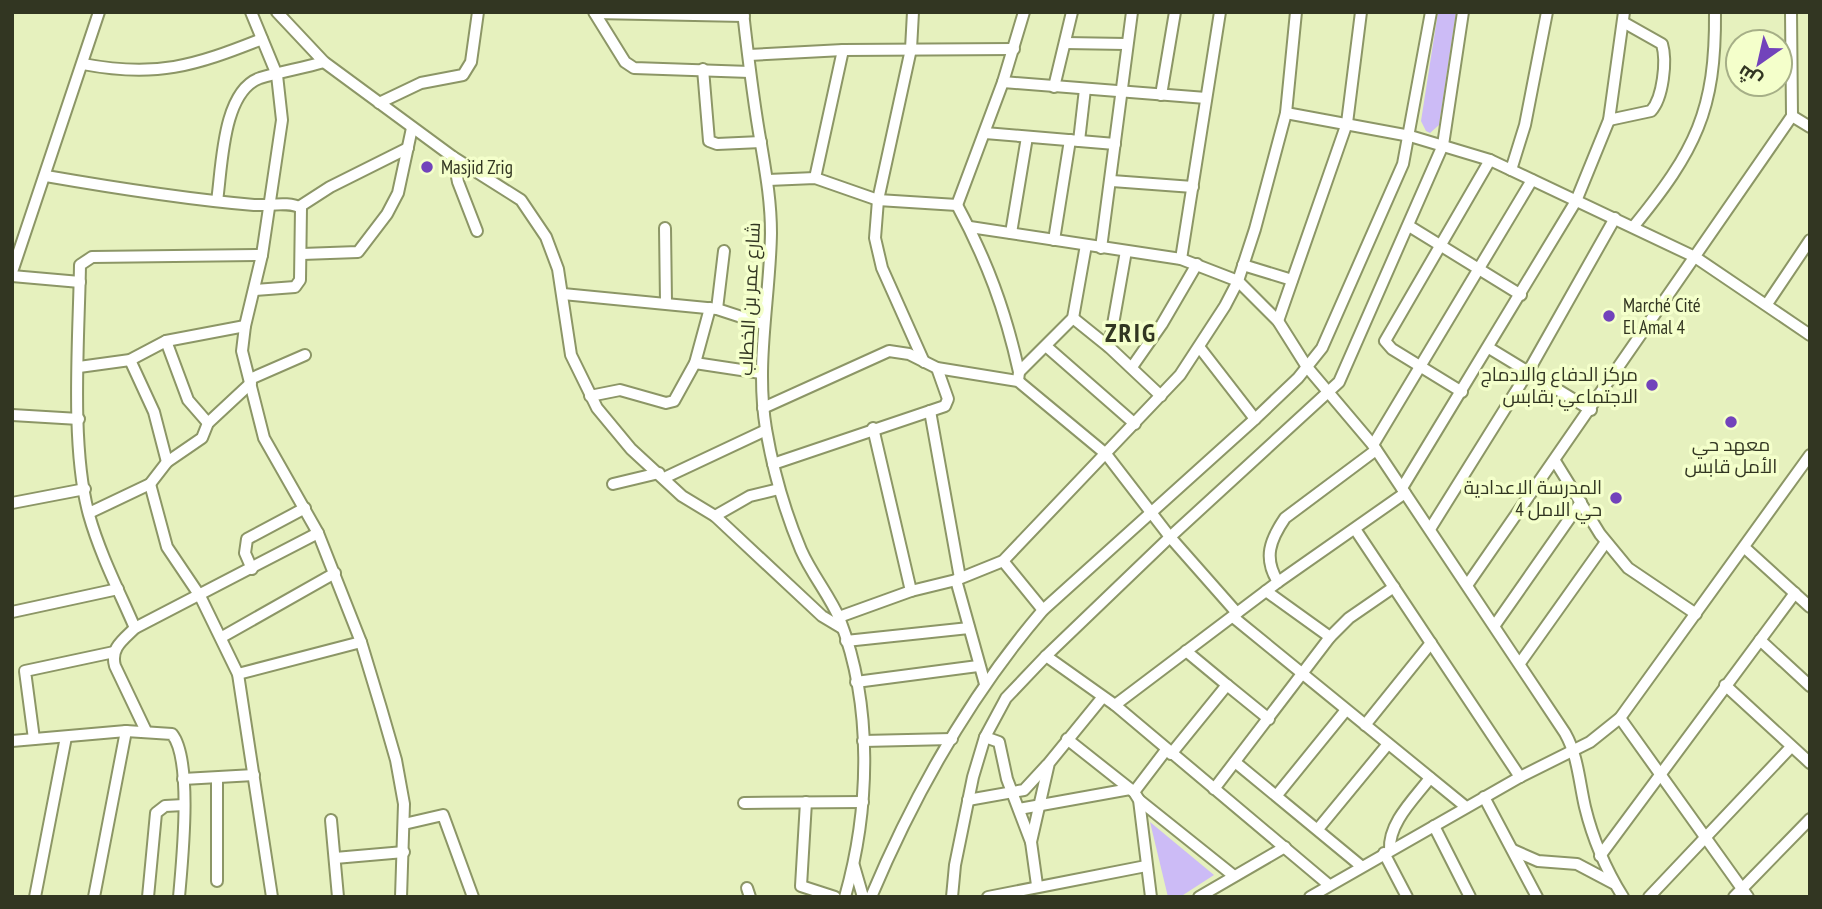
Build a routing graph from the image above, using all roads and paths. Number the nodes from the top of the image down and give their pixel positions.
1 (99, 12) edge
2 (251, 12) edge
3 (277, 12) edge
4 (478, 12) edge
5 (594, 12) edge
6 (913, 12) edge
7 (1024, 12) edge
8 (1072, 12) edge
9 (1132, 12) edge
10 (1175, 12) edge
11 (1220, 12) edge
12 (1296, 12) edge
13 (1361, 12) edge
14 (1432, 12) edge
15 (1462, 12) edge
16 (1547, 12) edge
17 (1715, 12) edge
18 (1791, 12) edge
19 (743, 14) edge
20 (1623, 17) edge
21 (262, 39) junction
22 (1065, 43) junction
23 (1126, 44) junction
24 (911, 49) junction
25 (1014, 49) junction
26 (843, 50) junction
27 (748, 55) junction
28 (324, 62) junction
29 (83, 64) junction
30 (704, 69) junction
31 (750, 72) junction
32 (277, 75) junction
33 (1003, 82) junction
34 (1054, 87) junction
35 (1085, 89) junction
36 (1121, 93) junction
37 (1161, 95) junction
38 (1206, 98) junction
39 (379, 103) junction
40 (1286, 113) junction
41 (1792, 116) junction
42 (1609, 120) junction
43 (1347, 123) junction
44 (1810, 127) edge
45 (412, 128) junction
46 (985, 133) junction
47 (1409, 136) junction
48 (1027, 137) junction
49 (1075, 141) junction
50 (761, 142) junction
51 (1115, 144) junction
52 (1443, 145) junction
53 (408, 148) junction
54 (453, 157) junction
55 (1490, 160) junction
56 (1511, 170) junction
57 (46, 176) junction
58 (815, 178) junction
59 (768, 180) junction
60 (1532, 180) junction
61 (1112, 181) junction
62 (1193, 187) junction
63 (878, 200) junction
64 (217, 201) junction
65 (1576, 201) junction
66 (957, 205) junction
67 (270, 206) junction
68 (299, 207) junction
69 (1615, 218) junction
70 (1409, 226) junction
71 (1634, 226) junction
72 (970, 227) junction
73 (665, 228) dead end
74 (477, 231) dead end
75 (1011, 233) junction
76 (1054, 240) junction
77 (1810, 240) edge
78 (1086, 245) junction
79 (1442, 245) junction
80 (1101, 247) junction
81 (724, 251) dead end
82 (1126, 251) junction
83 (302, 254) junction
84 (262, 255) junction
85 (1695, 257) junction
86 (1181, 259) junction
87 (1197, 264) junction
88 (1243, 265) junction
89 (1480, 269) junction
90 (12, 274) edge
91 (1292, 280) junction
92 (1238, 281) junction
93 (80, 282) junction
94 (255, 290) junction
95 (563, 294) junction
96 (1521, 295) junction
97 (666, 302) junction
98 (1766, 304) junction
99 (714, 308) junction
100 (1073, 318) junction
101 (1278, 321) junction
102 (763, 324) junction
103 (244, 326) junction
104 (1810, 335) edge
105 (166, 341) junction
106 (1109, 346) junction
107 (1047, 347) junction
108 (1200, 348) junction
109 (1489, 348) junction
110 (305, 355) dead end
111 (130, 360) junction
112 (924, 362) junction
113 (695, 363) junction
114 (1132, 367) junction
115 (1307, 367) junction
116 (79, 368) junction
117 (937, 368) junction
118 (1421, 368) junction
119 (1528, 372) junction
120 (761, 373) junction
121 (1018, 376) junction
122 (251, 381) junction
123 (1462, 392) junction
124 (1328, 395) junction
125 (590, 396) junction
126 (1161, 396) junction
127 (763, 408) junction
128 (1591, 410) junction
129 (930, 411) junction
130 (12, 415) edge
131 (79, 419) junction
132 (1255, 419) junction
133 (208, 423) junction
134 (1135, 424) junction
135 (873, 428) junction
136 (766, 430) junction
137 (1374, 448) junction
138 (1106, 454) junction
139 (1555, 461) junction
140 (1808, 462) edge
141 (167, 463) junction
142 (773, 464) junction
143 (662, 475) junction
144 (150, 484) junction
145 (613, 484) dead end
146 (85, 489) junction
147 (779, 489) junction
148 (1403, 490) junction
149 (1581, 502) junction
150 (12, 503) edge
151 (304, 508) junction
152 (89, 513) junction
153 (1153, 513) junction
154 (715, 516) junction
155 (1355, 529) junction
156 (1430, 529) junction
157 (318, 533) junction
158 (1170, 537) junction
159 (1606, 542) junction
160 (1745, 548) junction
161 (1003, 561) junction
162 (252, 569) junction
163 (334, 573) junction
164 (958, 579) junction
165 (1278, 582) junction
166 (1468, 584) junction
167 (1394, 587) junction
168 (118, 589) junction
169 (1266, 591) junction
170 (911, 592) junction
171 (1795, 593) junction
172 (200, 596) junction
173 (1810, 607) edge
174 (1044, 610) junction
175 (12, 612) edge
176 (1696, 614) junction
177 (1235, 615) junction
178 (841, 623) junction
179 (1494, 625) junction
180 (135, 628) junction
181 (969, 628) junction
182 (222, 637) junction
183 (1331, 637) junction
184 (1760, 640) junction
185 (846, 641) junction
186 (361, 642) junction
187 (1432, 643) junction
188 (1186, 651) junction
189 (114, 652) junction
190 (1046, 656) junction
191 (1520, 663) junction
192 (978, 666) junction
193 (238, 674) junction
194 (1303, 674) junction
195 (856, 682) junction
196 (985, 684) junction
197 (1227, 685) junction
198 (1725, 685) junction
199 (1810, 686) edge
200 (1102, 698) junction
201 (1115, 705) junction
202 (1346, 710) junction
203 (1620, 718) junction
204 (1269, 719) junction
205 (1365, 725) junction
206 (126, 731) junction
207 (146, 731) junction
208 (66, 737) junction
209 (985, 737) junction
210 (34, 739) junction
211 (1067, 739) junction
212 (952, 740) junction
213 (12, 741) edge
214 (863, 741) junction
215 (1388, 744) junction
216 (1791, 747) junction
217 (1575, 749) junction
218 (1169, 752) junction
219 (1049, 762) junction
220 (1235, 762) junction
221 (1810, 763) edge
222 (1660, 773) junction
223 (254, 775) junction
224 (1520, 776) junction
225 (217, 778) junction
226 (1430, 778) junction
227 (183, 779) junction
228 (1214, 789) junction
229 (1012, 793) junction
230 (1134, 794) junction
231 (1277, 795) junction
232 (1484, 797) junction
233 (968, 800) junction
234 (806, 802) junction
235 (863, 802) junction
236 (744, 803) dead end
237 (184, 805) junction
238 (1040, 806) junction
239 (1466, 807) junction
240 (1019, 809) junction
241 (1810, 819) edge
242 (331, 820) dead end
243 (404, 824) junction
244 (1434, 826) junction
245 (1318, 829) junction
246 (1707, 838) junction
247 (1031, 842) junction
248 (1285, 847) junction
249 (1513, 850) junction
250 (404, 852) junction
251 (1387, 852) junction
252 (1600, 856) junction
253 (335, 858) junction
254 (854, 866) junction
255 (1146, 866) junction
256 (1361, 866) junction
257 (1234, 876) junction
258 (217, 881) dead end
259 (1615, 884) junction
260 (1037, 885) junction
261 (1329, 886) junction
262 (1025, 892) edge
263 (1741, 894) edge
264 (35, 897) edge
265 (94, 897) edge
266 (148, 897) edge
267 (179, 897) edge
268 (272, 897) edge
269 (338, 897) edge
270 (401, 897) edge
271 (473, 897) edge
272 (835, 897) edge
273 (845, 897) edge
274 (863, 897) edge
275 (871, 897) edge
276 (953, 897) edge
277 (988, 897) edge
278 (1151, 897) edge
279 (1199, 897) edge
280 (1310, 897) edge
281 (1407, 897) edge
282 (1470, 897) edge
283 (1537, 897) edge
284 (1623, 897) edge
285 (1649, 897) edge

1 - 29 street
2 - 21 street
3 - 28 street
4 - 39 street
5 - 19 street
5 - 30 street
6 - 24 street
7 - 25 street
8 - 22 street
9 - 23 street
10 - 37 street
11 - 38 street
12 - 40 street
13 - 43 street
14 - 47 street
15 - 52 street
16 - 56 street
17 - 71 street
18 - 41 street
19 - 27 street, شارع عمر بن الخطاب
20 - 42 street
20 - 42 street
21 - 29 street
21 - 32 street
22 - 23 street
22 - 34 street
23 - 36 street
24 - 25 street
24 - 26 street
24 - 63 street
25 - 33 street
26 - 27 street
26 - 58 street
27 - 31 street, شارع عمر بن الخطاب
28 - 32 street
28 - 39 street
29 - 57 street
30 - 31 street
30 - 50 street
31 - 50 street, شارع عمر بن الخطاب
32 - 64 street
32 - 67 street
33 - 34 street
33 - 46 street
34 - 35 street
35 - 36 street
35 - 49 street
36 - 37 street
36 - 51 street
37 - 38 street
38 - 62 street
39 - 45 street
40 - 43 street
40 - 88 street
41 - 44 street
41 - 85 street
42 - 65 street
43 - 47 street
43 - 91 street
45 - 53 street
45 - 54 street
46 - 48 street
46 - 66 street
47 - 52 street
47 - 115 street
48 - 49 street
48 - 75 street
49 - 51 street
49 - 76 street
50 - 59 street, شارع عمر بن الخطاب
51 - 61 street
52 - 55 street
52 - 70 street
53 - 68 street
53 - 83 street
54 - 74 street
54 - 95 street
55 - 56 street
55 - 79 street
56 - 60 street
57 - 64 street
57 - 90 street
58 - 59 street
58 - 63 street
59 - 102 street, شارع عمر بن الخطاب
60 - 65 street
60 - 89 street
61 - 62 street
61 - 80 street
62 - 86 street
63 - 66 street
63 - 112 street
64 - 67 street
65 - 69 street
65 - 96 street
66 - 72 street
67 - 68 street
67 - 84 street
68 - 83 street
69 - 71 street
69 - 119 street
70 - 79 street
70 - 124 street
71 - 85 street
72 - 75 street
72 - 121 street
73 - 97 street
75 - 76 street
76 - 78 street
77 - 98 street
78 - 80 street
78 - 100 street
79 - 89 street
79 - 118 street
80 - 82 street
81 - 99 street
82 - 86 street
82 - 106 street
83 - 94 street
84 - 93 street
84 - 94 street
85 - 98 street
85 - 128 street
86 - 87 street
87 - 92 street
87 - 114 street
88 - 91 street
88 - 92 street
89 - 96 street
89 - 118 street
90 - 93 street
91 - 101 street
92 - 101 street
92 - 108 street
93 - 116 street
94 - 103 street
95 - 97 street
95 - 125 street
96 - 109 street
97 - 99 street
98 - 104 street
99 - 102 street
99 - 113 street
100 - 106 street
100 - 107 street
101 - 115 street
102 - 120 street, شارع عمر بن الخطاب
103 - 105 street
103 - 122 street
105 - 111 street
105 - 133 street
106 - 114 street
107 - 121 street
107 - 134 street
108 - 126 street
108 - 132 street
109 - 119 street
109 - 123 street
110 - 122 street
111 - 116 street
111 - 141 street
112 - 117 street
112 - 127 street
113 - 120 street
113 - 125 street
114 - 126 street
115 - 124 street
115 - 132 street
116 - 131 street
117 - 121 street
117 - 129 street
118 - 123 street
118 - 137 street
119 - 128 street
119 - 156 street
120 - 127 street, شارع عمر بن الخطاب
121 - 138 street
122 - 133 street
122 - 151 street
123 - 148 street
124 - 137 street
124 - 158 street
125 - 143 street
126 - 134 street
127 - 136 street, شارع عمر بن الخطاب
128 - 139 street
129 - 135 street
129 - 164 street
130 - 131 street
131 - 146 street
132 - 153 street
133 - 141 street
134 - 138 street
135 - 142 street
135 - 170 street
136 - 142 street, شارع عمر بن الخطاب
136 - 143 street
137 - 148 street
137 - 165 street
138 - 153 street
138 - 161 street
139 - 149 street
139 - 166 street
140 - 160 street
141 - 144 street
142 - 147 street, شارع عمر بن الخطاب
143 - 145 street
143 - 154 street
144 - 152 street
144 - 172 street
146 - 150 street
146 - 152 street
147 - 154 street
147 - 178 street, شارع عمر بن الخطاب
148 - 155 street
148 - 156 street
149 - 159 street
149 - 179 street
151 - 157 street
151 - 162 street
152 - 168 street
153 - 158 street
153 - 174 street
154 - 178 street
155 - 165 street
155 - 167 street
156 - 166 street
157 - 162 street
157 - 163 street
158 - 177 street
158 - 190 street
159 - 176 street
159 - 191 street
160 - 171 street
160 - 176 street
161 - 164 street
161 - 174 street
162 - 172 street
163 - 182 street
163 - 186 street
164 - 170 street
164 - 181 street
165 - 169 street
166 - 179 street
167 - 183 street
167 - 187 street
168 - 175 street
168 - 180 street
169 - 177 street
169 - 183 street
170 - 178 street
171 - 173 street
171 - 184 street
172 - 180 street
172 - 182 street
174 - 196 street
176 - 203 street
177 - 188 street
177 - 194 street
178 - 185 street, شارع عمر بن الخطاب
179 - 191 street
180 - 189 street
181 - 185 street
181 - 192 street
182 - 193 street
183 - 194 street
184 - 198 street
184 - 199 street
185 - 195 street, شارع عمر بن الخطاب
186 - 193 street
186 - 243 street
187 - 205 street
187 - 224 street
188 - 197 street
188 - 201 street
189 - 207 street
189 - 210 street
190 - 200 street
190 - 209 street
191 - 217 street
192 - 195 street
192 - 196 street
193 - 223 street
194 - 202 street
194 - 204 street
195 - 214 street, شارع عمر بن الخطاب
196 - 212 street
197 - 204 street
197 - 218 street
198 - 216 street
198 - 222 street
200 - 201 street
200 - 211 street
201 - 218 street
202 - 205 street
202 - 231 street
203 - 217 street
203 - 222 street
204 - 220 street
205 - 215 street
206 - 207 street
206 - 208 street
206 - 265 street
207 - 227 street
208 - 210 street
208 - 264 street
209 - 229 street
209 - 233 street
210 - 213 street
211 - 219 street
211 - 230 street
212 - 214 street
212 - 275 street
214 - 235 street, شارع عمر بن الخطاب
215 - 226 street
215 - 245 street
216 - 221 street
216 - 246 street
217 - 224 street
217 - 252 street
218 - 228 street
218 - 230 street
219 - 229 street
219 - 238 street
220 - 228 street
220 - 231 street
222 - 246 street
222 - 252 street
223 - 225 street
223 - 268 street
224 - 232 street
225 - 227 street
225 - 258 street
226 - 239 street
226 - 251 street
227 - 237 street
228 - 248 street
229 - 233 street
229 - 240 street
230 - 238 street
230 - 255 street
230 - 257 street
231 - 245 street
232 - 239 street
232 - 249 street
233 - 276 street
234 - 235 street
234 - 236 street
234 - 272 street
235 - 254 street, شارع عمر بن الخطاب
237 - 266 street
237 - 267 street
238 - 240 street
238 - 247 street
239 - 244 street
240 - 247 street
241 - 263 street
242 - 253 street
243 - 250 street
243 - 271 street
244 - 251 street
244 - 282 street
245 - 256 street
246 - 263 street
246 - 285 street
247 - 260 street
248 - 257 street
248 - 261 street
249 - 259 street
249 - 283 street
250 - 253 street
250 - 270 street
251 - 256 street
251 - 281 street
252 - 259 street
253 - 269 street
254 - 273 street, شارع عمر بن الخطاب
254 - 274 street
255 - 260 street
255 - 278 street
256 - 261 street
257 - 279 street
259 - 284 street
260 - 262 street
261 - 280 street
262 - 277 street

